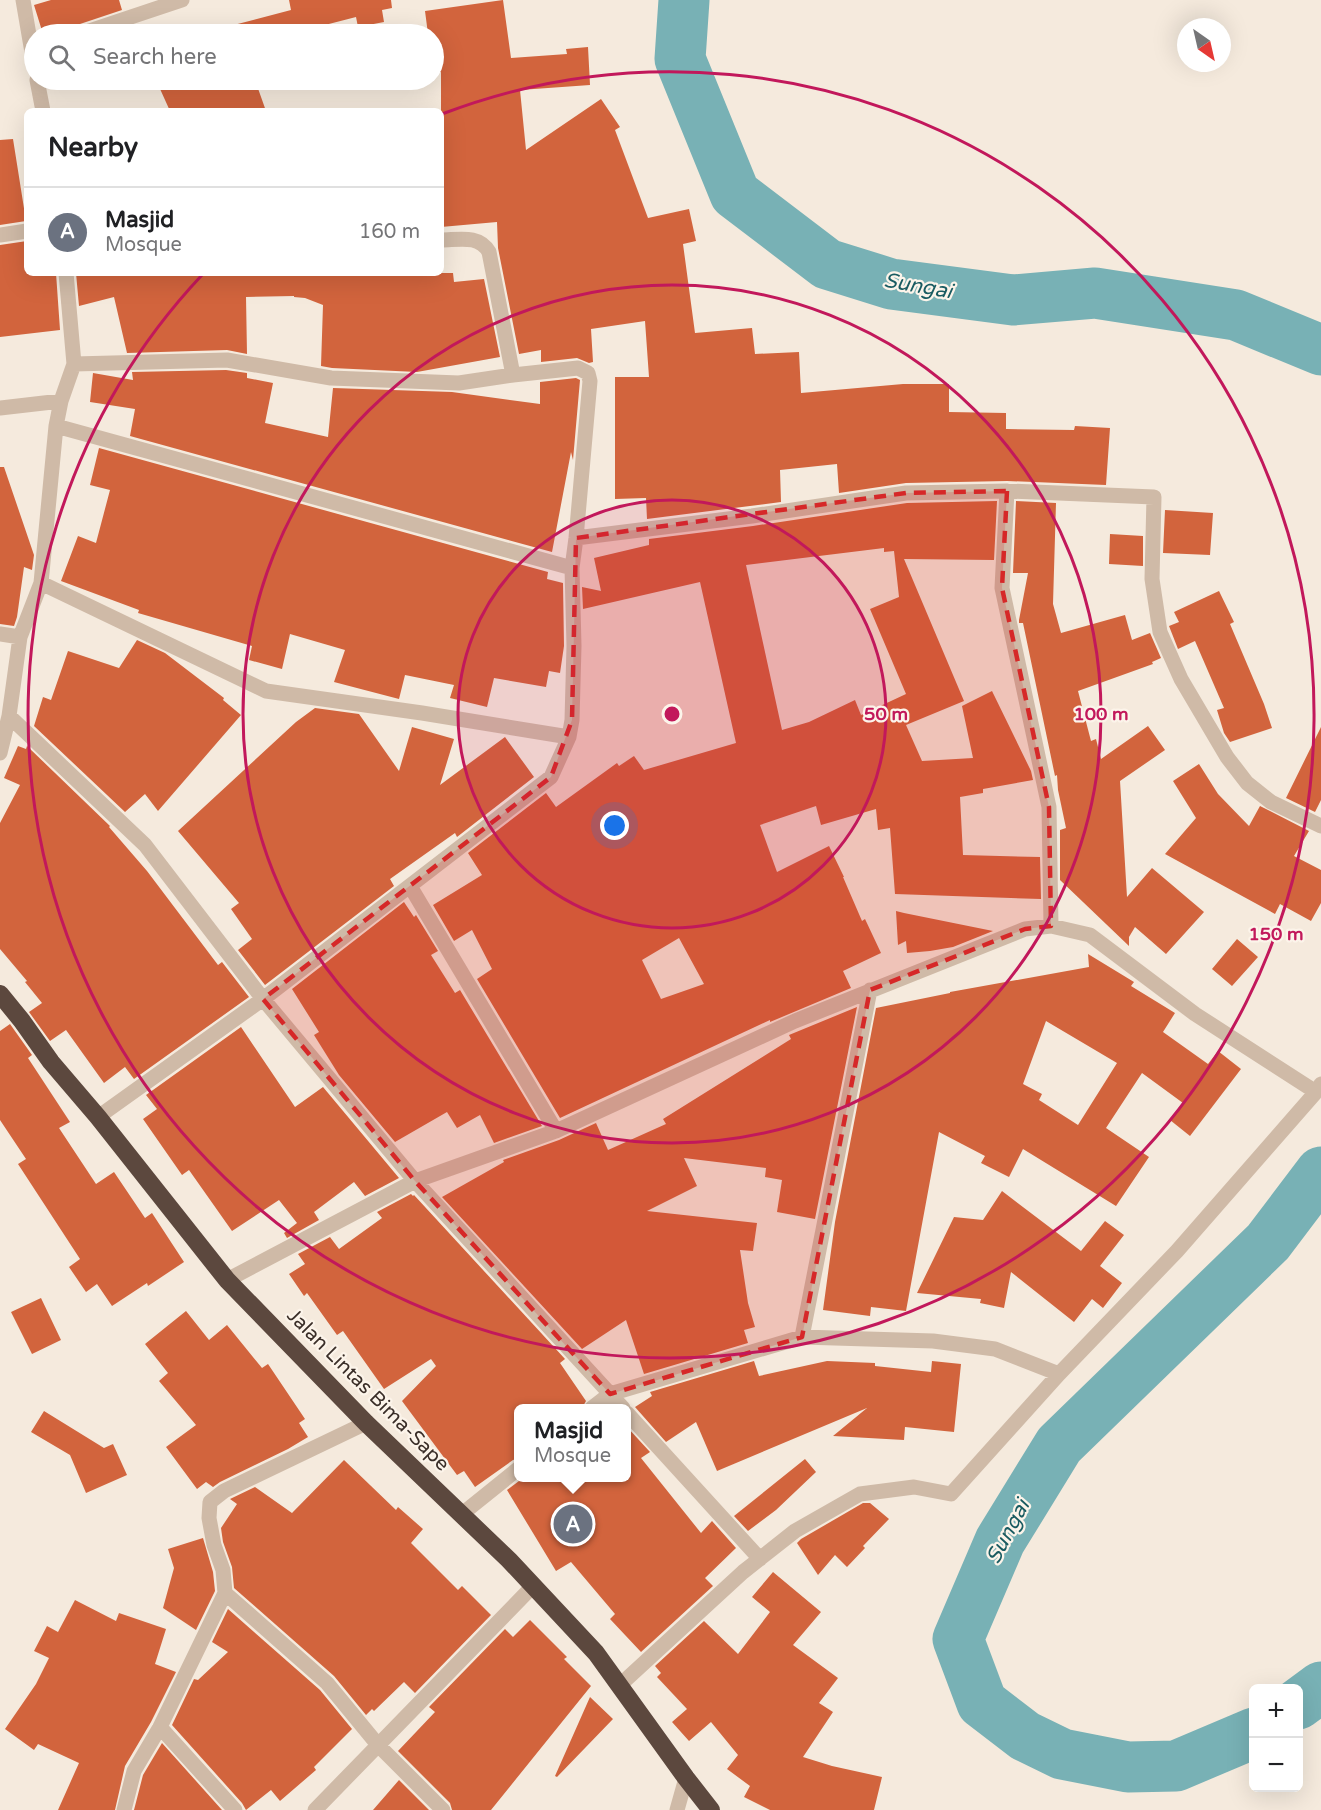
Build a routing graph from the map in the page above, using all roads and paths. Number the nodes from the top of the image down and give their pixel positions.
1 (23, 0) edge
2 (182, 0) edge
3 (28, 24) edge
4 (110, 24) edge
5 (39, 90) edge
6 (42, 108) edge
7 (24, 232) edge
8 (0, 236) edge
9 (444, 240) edge
10 (66, 276) edge
11 (74, 364) junction
12 (513, 375) junction
13 (61, 401) junction
14 (0, 408) edge
15 (56, 426) junction
16 (1007, 491) junction
17 (576, 538) junction
18 (572, 568) junction
19 (41, 583) junction
20 (0, 634) edge
21 (20, 637) junction
22 (9, 716) junction
23 (569, 737) junction
24 (0, 753) edge
25 (1321, 826) edge
26 (410, 886) junction
27 (1051, 926) junction
28 (870, 990) junction
29 (0, 994) edge
30 (263, 999) junction
31 (1319, 1088) edge
32 (98, 1117) junction
33 (556, 1131) junction
34 (415, 1181) junction
35 (227, 1280) junction
36 (802, 1337) junction
37 (1059, 1374) junction
38 (610, 1394) junction
39 (597, 1404) edge
40 (619, 1404) edge
41 (631, 1417) edge
42 (366, 1423) junction
43 (514, 1472) edge
44 (462, 1515) junction
45 (760, 1559) junction
46 (533, 1586) junction
47 (225, 1593) junction
48 (620, 1685) junction
49 (160, 1727) junction
50 (378, 1745) junction
51 (686, 1778) junction
52 (124, 1810) edge
53 (235, 1810) edge
54 (315, 1810) edge
55 (443, 1810) edge
56 (677, 1810) edge
57 (711, 1810) edge

1 - 3 street
2 - 4 street
5 - 6 street
7 - 8 street
9 - 12 street
10 - 11 street
11 - 12 street
11 - 13 street
12 - 17 street
13 - 14 street
13 - 15 street
15 - 18 street
15 - 19 street
16 - 17 street
16 - 25 street
16 - 27 street
17 - 18 street
18 - 23 street
19 - 21 street
19 - 23 street
20 - 21 street
21 - 22 street
22 - 24 street
22 - 30 street
23 - 26 street
26 - 30 street
26 - 33 street
27 - 28 street
27 - 31 street
28 - 33 street
28 - 36 street
29 - 32 highway, Jalan Lintas Bima-Sape
30 - 32 street
30 - 34 street
31 - 37 street
32 - 35 highway, Jalan Lintas Bima-Sape
33 - 34 street
34 - 35 street
34 - 38 street
35 - 42 highway, Jalan Lintas Bima-Sape
36 - 37 street
36 - 38 street
37 - 45 street
38 - 39 street
38 - 40 street
41 - 45 street
42 - 44 highway, Jalan Lintas Bima-Sape
42 - 47 street
43 - 44 street
44 - 46 highway, Jalan Lintas Bima-Sape
45 - 48 street
46 - 48 highway, Jalan Lintas Bima-Sape
46 - 50 street
47 - 49 street
47 - 50 street
48 - 51 highway, Jalan Lintas Bima-Sape
49 - 52 street
49 - 53 street
50 - 54 street
50 - 55 street
51 - 56 street
51 - 57 highway, Jalan Lintas Bima-Sape

